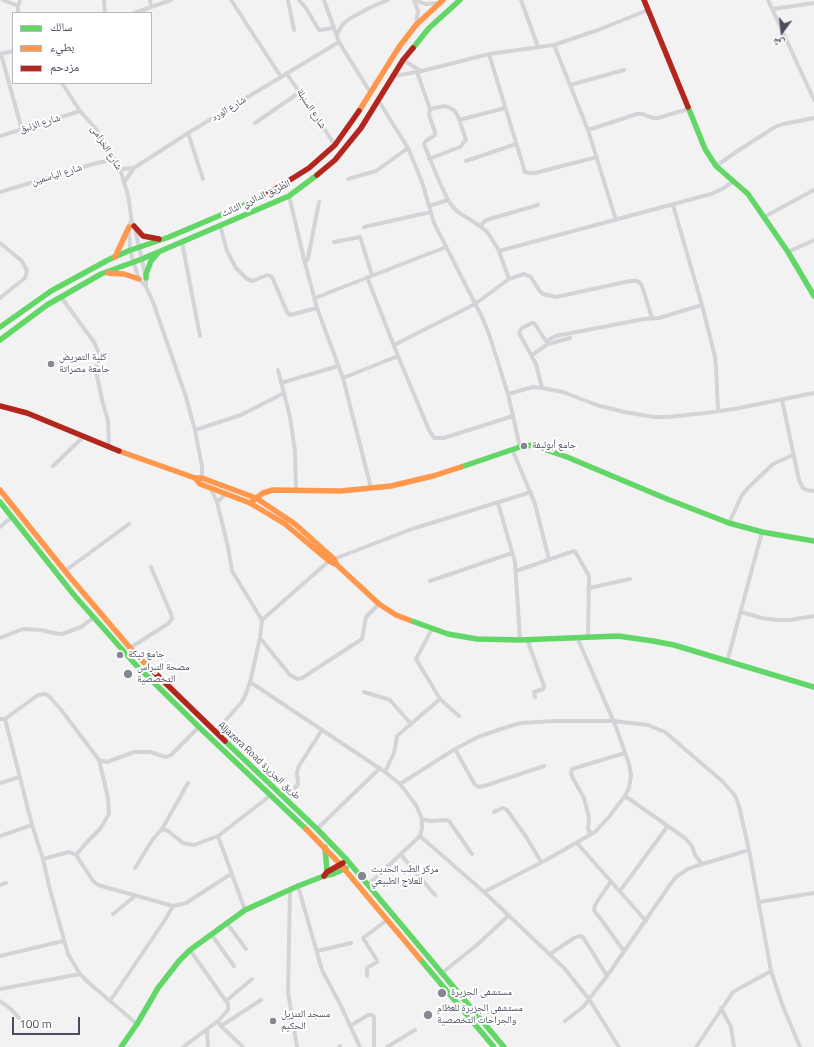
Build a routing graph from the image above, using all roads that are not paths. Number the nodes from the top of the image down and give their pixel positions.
1 (3, 0) edge
2 (20, 0) edge
3 (104, 0) edge
4 (150, 0) edge
5 (171, 0) edge
6 (231, 0) edge
7 (288, 0) edge
8 (298, 0) edge
9 (324, 0) edge
10 (388, 0) edge
11 (415, 0) edge
12 (460, 0) edge
13 (521, 0) edge
14 (644, 0) edge
15 (768, 0) edge
16 (442, 1) edge
17 (814, 3) edge
18 (18, 6) junction
19 (151, 6) junction
20 (772, 9) junction
21 (648, 10) junction
22 (18, 12) edge
23 (106, 12) edge
24 (136, 12) edge
25 (416, 25) junction
26 (334, 28) junction
27 (294, 30) dead end
28 (337, 35) junction
29 (339, 42) junction
30 (554, 45) junction
31 (538, 47) junction
32 (12, 51) edge
33 (0, 54) edge
34 (489, 54) junction
35 (403, 60) junction
36 (624, 70) dead end
37 (419, 71) junction
38 (288, 74) junction
39 (393, 76) junction
40 (281, 78) junction
41 (63, 84) edge
42 (570, 85) junction
43 (300, 92) junction
44 (370, 92) junction
45 (378, 100) junction
46 (814, 100) edge
47 (505, 108) junction
48 (430, 109) junction
49 (688, 109) junction
50 (80, 111) junction
51 (814, 118) edge
52 (459, 120) junction
53 (255, 123) dead end
54 (22, 130) junction
55 (588, 130) junction
56 (188, 134) junction
57 (0, 136) edge
58 (516, 144) junction
59 (335, 145) junction
60 (408, 148) junction
61 (598, 157) junction
62 (115, 159) junction
63 (429, 159) junction
64 (466, 161) dead end
65 (716, 166) junction
66 (134, 168) junction
67 (120, 169) junction
68 (203, 179) dead end
69 (348, 179) dead end
70 (125, 181) junction
71 (734, 181) junction
72 (814, 190) edge
73 (0, 192) edge
74 (289, 196) junction
75 (448, 200) junction
76 (319, 202) dead end
77 (538, 205) dead end
78 (673, 205) junction
79 (429, 206) junction
80 (431, 212) junction
81 (764, 217) junction
82 (616, 220) junction
83 (131, 225) junction
84 (220, 225) junction
85 (480, 226) junction
86 (364, 227) dead end
87 (160, 240) junction
88 (814, 240) edge
89 (182, 242) junction
90 (334, 242) dead end
91 (0, 243) edge
92 (446, 247) junction
93 (139, 248) junction
94 (130, 250) junction
95 (162, 250) junction
96 (499, 251) junction
97 (788, 252) junction
98 (114, 257) junction
99 (142, 259) junction
100 (133, 261) junction
101 (304, 263) junction
102 (101, 274) junction
103 (369, 276) junction
104 (146, 278) junction
105 (139, 279) junction
106 (509, 279) junction
107 (146, 287) junction
108 (814, 296) edge
109 (61, 297) junction
110 (0, 298) edge
111 (315, 298) junction
112 (475, 304) junction
113 (702, 305) junction
114 (317, 308) junction
115 (652, 318) junction
116 (0, 327) edge
117 (200, 336) dead end
118 (570, 338) dead end
119 (0, 340) edge
120 (547, 342) junction
121 (394, 345) junction
122 (532, 355) junction
123 (398, 356) junction
124 (338, 366) junction
125 (278, 370) dead end
126 (343, 378) junction
127 (281, 383) junction
128 (542, 388) junction
129 (814, 392) edge
130 (284, 393) junction
131 (508, 394) junction
132 (782, 400) junction
133 (0, 406) edge
134 (718, 411) junction
135 (513, 416) junction
136 (195, 430) junction
137 (82, 438) junction
138 (520, 447) junction
139 (109, 448) junction
140 (513, 451) junction
141 (793, 454) junction
142 (53, 466) dead end
143 (201, 481) junction
144 (210, 487) junction
145 (371, 488) junction
146 (0, 490) edge
147 (296, 490) junction
148 (814, 491) edge
149 (531, 492) junction
150 (227, 493) junction
151 (256, 498) junction
152 (0, 502) edge
153 (217, 502) junction
154 (250, 503) junction
155 (498, 503) junction
156 (12, 517) junction
157 (728, 523) junction
158 (130, 524) dead end
159 (0, 527) edge
160 (762, 532) junction
161 (814, 541) edge
162 (512, 553) junction
163 (548, 559) junction
164 (332, 560) junction
165 (151, 567) dead end
166 (65, 571) junction
167 (516, 571) junction
168 (630, 578) dead end
169 (430, 581) dead end
170 (589, 588) junction
171 (379, 604) junction
172 (741, 612) junction
173 (814, 616) edge
174 (93, 618) junction
175 (262, 620) junction
176 (432, 629) junction
177 (577, 637) junction
178 (588, 637) junction
179 (0, 638) edge
180 (260, 638) junction
181 (527, 639) junction
182 (520, 640) junction
183 (130, 648) junction
184 (727, 662) junction
185 (250, 682) junction
186 (814, 687) edge
187 (364, 692) dead end
188 (535, 697) dead end
189 (440, 699) junction
190 (459, 716) dead end
191 (2, 719) edge
192 (613, 721) junction
193 (412, 724) junction
194 (198, 727) junction
195 (322, 730) junction
196 (215, 732) junction
197 (455, 750) junction
198 (625, 753) junction
199 (99, 760) junction
200 (544, 766) dead end
201 (380, 768) junction
202 (385, 772) junction
203 (20, 777) junction
204 (0, 783) edge
205 (188, 783) dead end
206 (400, 784) junction
207 (271, 795) junction
208 (625, 796) junction
209 (286, 800) junction
210 (494, 812) dead end
211 (422, 818) junction
212 (32, 825) junction
213 (667, 826) junction
214 (162, 829) junction
215 (317, 829) junction
216 (591, 834) junction
217 (0, 836) edge
218 (218, 836) junction
219 (420, 836) junction
220 (577, 843) junction
221 (324, 847) junction
222 (749, 850) junction
223 (472, 854) dead end
224 (76, 855) junction
225 (400, 855) junction
226 (43, 859) junction
227 (541, 862) junction
228 (349, 863) junction
229 (702, 864) junction
230 (342, 867) junction
231 (135, 868) dead end
232 (230, 874) junction
233 (326, 874) junction
234 (333, 874) junction
235 (353, 880) junction
236 (611, 881) junction
237 (6, 883) dead end
238 (0, 885) edge
239 (368, 885) junction
240 (298, 886) junction
241 (290, 889) junction
242 (620, 891) junction
243 (484, 892) junction
244 (814, 893) edge
245 (435, 895) dead end
246 (135, 896) junction
247 (759, 902) junction
248 (173, 906) junction
249 (245, 910) junction
250 (113, 914) dead end
251 (509, 915) junction
252 (387, 920) junction
253 (646, 921) junction
254 (226, 922) junction
255 (211, 934) junction
256 (63, 941) junction
257 (351, 943) dead end
258 (246, 949) dead end
259 (190, 950) junction
260 (317, 951) junction
261 (624, 951) junction
262 (550, 954) junction
263 (0, 956) edge
264 (234, 966) dead end
265 (771, 971) junction
266 (442, 973) junction
267 (80, 974) junction
268 (367, 976) dead end
269 (607, 976) junction
270 (252, 979) dead end
271 (0, 989) edge
272 (589, 999) junction
273 (261, 1000) dead end
274 (0, 1001) edge
275 (110, 1001) junction
276 (226, 1001) junction
277 (721, 1008) junction
278 (19, 1018) dead end
279 (218, 1021) junction
280 (565, 1021) dead end
281 (137, 1024) junction
282 (221, 1026) junction
283 (350, 1026) junction
284 (415, 1030) dead end
285 (207, 1031) junction
286 (121, 1047) edge
287 (183, 1047) edge
288 (208, 1047) edge
289 (243, 1047) edge
290 (297, 1047) edge
291 (360, 1047) edge
292 (374, 1047) edge
293 (387, 1047) edge
294 (494, 1047) edge
295 (504, 1047) edge
296 (619, 1047) edge
297 (696, 1047) edge
298 (734, 1047) edge
299 (800, 1047) edge

1 - 18 street
2 - 18 street
3 - 23 street
4 - 19 street
5 - 19 street
6 - 40 street
7 - 27 street
8 - 26 street
9 - 26 street
10 - 28 street
11 - 16 street
11 - 25 street
12 - 35 main road, الطريق الدائري الثالث
13 - 31 street
14 - 21 main road
15 - 20 street
16 - 25 main road, الطريق الدائري الثالث
17 - 20 street
18 - 22 street
19 - 24 street
20 - 46 street
21 - 30 street
21 - 49 main road
25 - 44 main road, الطريق الدائري الثالث
26 - 28 street
28 - 29 street
29 - 38 street, شارع الورد
29 - 44 street
30 - 31 street
30 - 42 street
31 - 34 street
32 - 33 street
33 - 54 street
34 - 37 street
34 - 47 street
35 - 37 street
35 - 39 main road, الطريق الدائري الثالث
36 - 42 street
37 - 39 street
37 - 48 street
38 - 40 street, شارع الورد
38 - 43 street, شارع السنبلة
39 - 45 main road, الطريق الدائري الثالث
40 - 56 street, شارع الورد
41 - 50 street, شارع الخزامى
42 - 55 street
43 - 53 street
43 - 59 street, شارع السنبلة
44 - 59 main road, الطريق الدائري الثالث
45 - 60 street
45 - 74 main road, الطريق الدائري الثالث
47 - 52 street
47 - 58 street
48 - 52 street
48 - 63 street
49 - 55 street
49 - 65 main road
50 - 54 street, شارع الزنبق
50 - 62 street, شارع الخزامى
51 - 65 street
52 - 63 street
54 - 57 street, شارع الزنبق
55 - 61 street
56 - 66 street, شارع الورد
56 - 68 street
58 - 61 street
58 - 64 street
59 - 87 main road, الطريق الدائري الثالث
60 - 69 street
60 - 79 street
61 - 82 street
62 - 67 street, شارع الخزامى
62 - 73 street, شارع الياسمين
63 - 75 street
65 - 71 main road
66 - 67 street
66 - 70 street, شارع الورد
67 - 70 street, شارع الخزامى
70 - 83 street, شارع الخزامى
71 - 78 street
71 - 81 main road
72 - 81 street
74 - 84 main road, الطريق الدائري الثالث
74 - 101 street
75 - 79 street
75 - 85 street
76 - 101 street
77 - 85 street
78 - 82 street
78 - 113 street
79 - 80 street
80 - 86 street
80 - 92 street
81 - 97 main road
82 - 96 street
83 - 87 main road
83 - 93 street
83 - 94 street
83 - 98 main road
84 - 89 main road, الطريق الدائري الثالث
84 - 114 street
85 - 96 street
87 - 93 main road, الطريق الدائري الثالث
88 - 97 street
89 - 95 main road, الطريق الدائري الثالث
89 - 117 street
90 - 103 street
91 - 110 street
92 - 103 street
92 - 112 street
93 - 94 main road, الطريق الدائري الثالث
93 - 99 street
94 - 98 main road, الطريق الدائري الثالث
94 - 100 street
95 - 99 main road, الطريق الدائري الثالث
95 - 104 main road
96 - 106 street
97 - 108 main road
98 - 116 main road, الطريق الدائري الثالث
99 - 100 main road, الطريق الدائري الثالث
99 - 104 street
100 - 102 main road, الطريق الدائري الثالث
100 - 105 street
101 - 111 street
102 - 105 main road
102 - 109 main road, الطريق الدائري الثالث
103 - 111 street
103 - 121 street
104 - 107 street
105 - 107 street
106 - 112 street
106 - 115 street
107 - 136 street
109 - 119 main road, الطريق الدائري الثالث
109 - 139 street
111 - 114 street
112 - 121 street
112 - 131 street
113 - 115 street
113 - 134 street
114 - 124 street
115 - 120 street
118 - 120 street
120 - 122 street
120 - 122 street
121 - 123 street
122 - 128 street
123 - 126 street
123 - 135 street
124 - 126 street
124 - 127 street
125 - 127 street
126 - 145 street
127 - 130 street
128 - 131 street
128 - 134 street
129 - 132 street
130 - 136 street
130 - 147 street
131 - 135 street
132 - 134 street
132 - 141 street
133 - 137 main road
135 - 138 street
136 - 143 street
137 - 139 main road
137 - 142 street
138 - 140 main road
138 - 157 main road
139 - 143 main road
140 - 145 main road
140 - 149 street
141 - 148 street
141 - 157 street
143 - 144 main road
143 - 151 main road
144 - 150 main road
144 - 153 street
145 - 147 main road
146 - 166 main road, Aljazera Road طريق الجزيزة
147 - 151 main road
149 - 155 street
149 - 163 street
150 - 153 street
150 - 154 main road
151 - 154 main road
151 - 164 main road
152 - 156 main road, Aljazera Road طريق الجزيزة
153 - 175 street
154 - 164 main road
155 - 162 street
155 - 164 street
156 - 159 street
156 - 174 main road, Aljazera Road طريق الجزيزة
157 - 160 main road
158 - 166 street
160 - 161 main road
160 - 172 street
162 - 167 street
162 - 169 street
163 - 167 street
163 - 170 street
164 - 171 main road
164 - 175 street
165 - 183 street
166 - 183 main road, Aljazera Road طريق الجزيزة
167 - 182 street
168 - 170 street
170 - 178 street
171 - 176 main road
171 - 180 street
172 - 173 street
172 - 184 street
174 - 179 street
174 - 194 main road, Aljazera Road طريق الجزيزة
175 - 180 street
176 - 182 main road
176 - 189 street
177 - 178 main road
177 - 181 main road
177 - 192 street
178 - 184 main road
180 - 185 street
181 - 182 main road
181 - 188 street
183 - 196 main road, Aljazera Road طريق الجزيزة
184 - 186 main road
185 - 195 street
185 - 196 street
187 - 193 street
189 - 190 street
189 - 193 street
191 - 199 street
191 - 203 street
192 - 197 street
192 - 198 street
192 - 222 street
193 - 202 street
194 - 199 street
194 - 207 main road, Aljazera Road طريق الجزيزة
195 - 201 street
195 - 209 street
196 - 209 main road, Aljazera Road طريق الجزيزة
197 - 200 street
197 - 206 street
198 - 208 street
198 - 216 street
199 - 224 street
201 - 202 street
201 - 215 street
202 - 206 street
203 - 204 street
203 - 212 street
205 - 214 street
206 - 211 street
207 - 218 street
207 - 221 main road, Aljazera Road طريق الجزيزة
208 - 213 street
208 - 216 street
209 - 215 main road, Aljazera Road طريق الجزيزة
210 - 227 street
211 - 219 street
211 - 223 street
212 - 217 street
212 - 226 street
213 - 229 street
213 - 242 street
214 - 218 street
214 - 231 street
215 - 228 main road, Aljazera Road طريق الجزيزة
216 - 220 street
218 - 232 street
219 - 225 street
219 - 243 street
220 - 227 street
220 - 236 street
221 - 230 main road, Aljazera Road طريق الجزيزة
221 - 233 main road
222 - 229 street
222 - 247 street
224 - 226 street
224 - 246 street
225 - 239 street
225 - 245 street
226 - 256 street
227 - 243 street
228 - 230 main road
228 - 239 main road, Aljazera Road طريق الجزيزة
229 - 253 street
230 - 233 main road
230 - 234 main road
230 - 235 main road, Aljazera Road طريق الجزيزة
232 - 248 street
232 - 249 street
233 - 234 main road
233 - 240 main road
234 - 235 main road
235 - 252 main road, Aljazera Road طريق الجزيزة
236 - 242 street
236 - 261 street
237 - 238 street
239 - 266 main road, Aljazera Road طريق الجزيزة
240 - 241 main road
240 - 260 street
241 - 249 main road
241 - 290 street
242 - 253 street
243 - 251 street
244 - 247 street
246 - 248 street
246 - 250 street
247 - 265 street
248 - 275 street
249 - 254 main road
251 - 262 street
251 - 266 street
252 - 268 street
252 - 294 main road, Aljazera Road طريق الجزيزة
253 - 261 street
254 - 255 main road
254 - 258 street
255 - 259 main road
255 - 264 street
256 - 263 street
256 - 267 street
257 - 260 street
259 - 276 street
259 - 281 main road
260 - 283 street
261 - 269 street
262 - 269 street
262 - 272 street
265 - 277 street
265 - 299 street
266 - 295 main road, Aljazera Road طريق الجزيزة
267 - 271 street
267 - 275 street
269 - 272 street
270 - 276 street
272 - 280 street
272 - 296 street
273 - 282 street
274 - 278 street
275 - 281 street
276 - 279 street
277 - 297 street
277 - 298 street
279 - 282 street
279 - 285 street
281 - 286 main road
282 - 289 street
283 - 291 street
283 - 292 street
284 - 293 street
285 - 287 street
285 - 288 street

